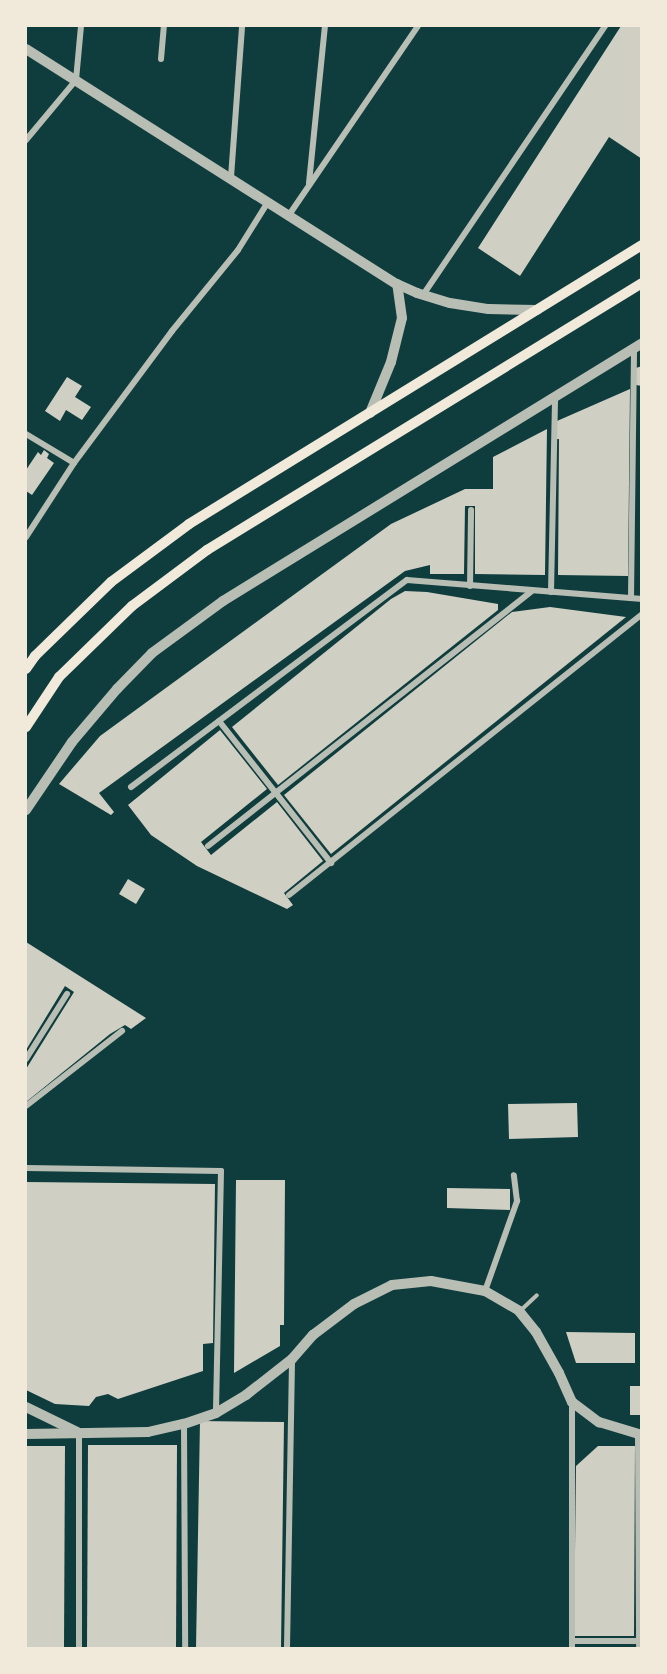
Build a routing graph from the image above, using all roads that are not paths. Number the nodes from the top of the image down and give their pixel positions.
1 (81, 26) edge
2 (164, 26) edge
3 (243, 26) edge
4 (325, 26) edge
5 (418, 26) edge
6 (605, 26) edge
7 (26, 48) edge
8 (161, 59) dead end
9 (76, 80) junction
10 (26, 140) edge
11 (231, 177) junction
12 (309, 183) junction
13 (268, 202) junction
14 (289, 215) junction
15 (642, 245) edge
16 (642, 283) edge
17 (397, 284) junction
18 (423, 295) junction
19 (537, 310) junction
20 (638, 345) edge
21 (555, 397) junction
22 (370, 413) junction
23 (26, 434) edge
24 (74, 463) junction
25 (471, 510) dead end
26 (26, 537) edge
27 (470, 586) junction
28 (532, 591) junction
29 (551, 592) junction
30 (631, 598) junction
31 (642, 598) edge
32 (642, 614) edge
33 (26, 669) edge
34 (219, 721) junction
35 (26, 727) edge
36 (131, 787) dead end
37 (275, 793) junction
38 (26, 810) edge
39 (208, 846) dead end
40 (331, 863) junction
41 (289, 895) dead end
42 (67, 994) dead end
43 (122, 1031) dead end
44 (26, 1059) edge
45 (26, 1106) edge
46 (26, 1168) edge
47 (514, 1175) dead end
48 (485, 1290) junction
49 (537, 1295) dead end
50 (519, 1311) junction
51 (292, 1359) junction
52 (572, 1402) junction
53 (26, 1407) edge
54 (216, 1413) junction
55 (184, 1424) junction
56 (80, 1433) junction
57 (26, 1434) edge
58 (640, 1435) edge
59 (572, 1641) junction
60 (640, 1644) edge
61 (79, 1648) edge
62 (185, 1648) edge
63 (287, 1648) edge
64 (572, 1648) edge

1 - 9 street
2 - 8 street
3 - 11 street
4 - 12 street
5 - 12 street
6 - 18 street
7 - 9 street
9 - 10 street
9 - 11 street
11 - 13 street
12 - 14 street
13 - 14 street
13 - 24 street
14 - 17 street
15 - 19 main road
16 - 35 main road
17 - 18 street
17 - 22 street
18 - 19 street
19 - 22 main road
20 - 21 street
20 - 30 street
21 - 29 street
21 - 38 street
22 - 33 main road
23 - 24 street
24 - 26 street
25 - 27 street
27 - 28 street
27 - 34 street
28 - 29 street
28 - 37 street
29 - 30 street
30 - 31 street
32 - 40 street
34 - 36 street
34 - 37 street
37 - 39 street
37 - 40 street
40 - 41 street
42 - 44 street
43 - 45 street
46 - 54 street
47 - 48 street
48 - 50 street
48 - 51 street
49 - 50 lane
50 - 52 street
51 - 54 street
51 - 63 street
52 - 58 street
52 - 59 street
53 - 56 street
54 - 55 street
55 - 56 street
55 - 62 street
56 - 57 street
56 - 61 street
58 - 60 street
59 - 60 street
59 - 64 street

